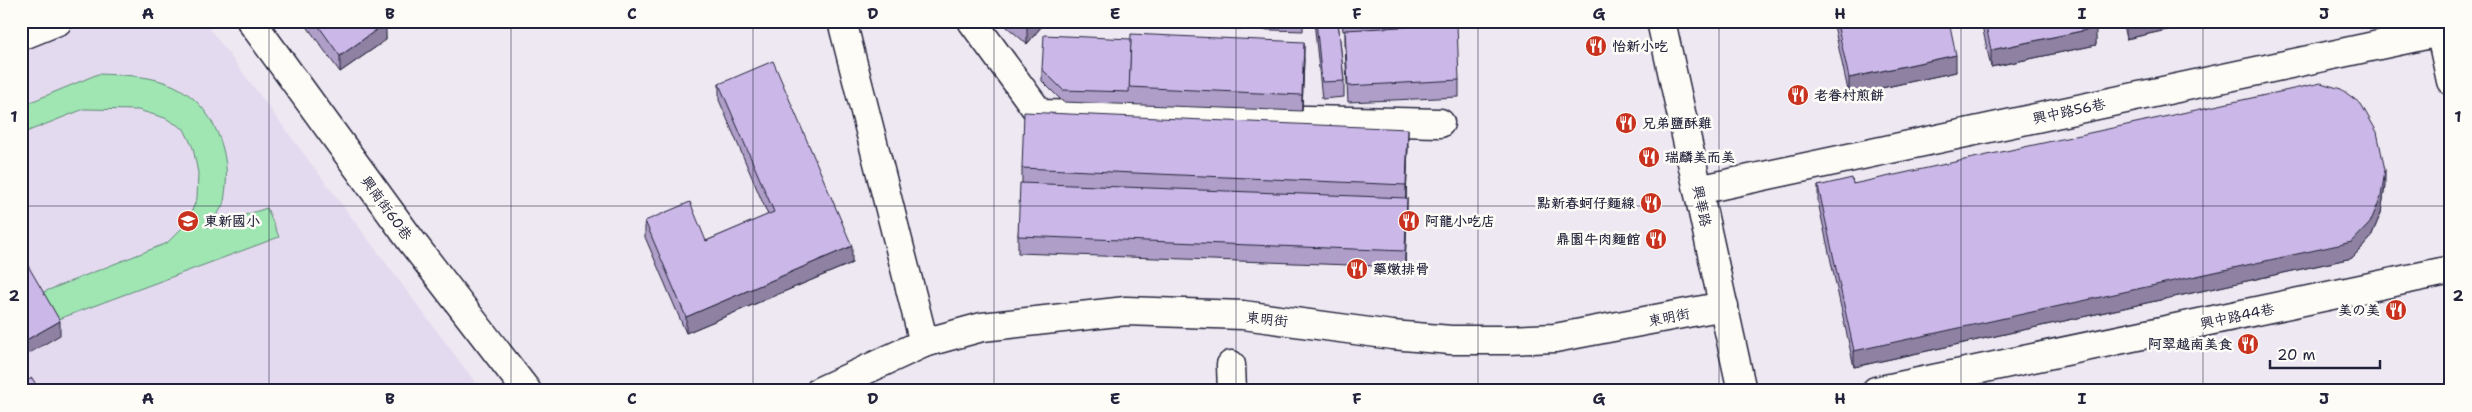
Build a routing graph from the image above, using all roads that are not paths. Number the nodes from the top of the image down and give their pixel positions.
1 (58, 21) edge
2 (251, 21) edge
3 (842, 21) edge
4 (972, 21) edge
5 (1661, 21) edge
6 (2439, 27) edge
7 (21, 36) edge
8 (2451, 81) edge
9 (1440, 123) dead end
10 (1698, 190) junction
11 (2451, 270) edge
12 (1724, 306) junction
13 (924, 343) junction
14 (527, 391) edge
15 (820, 391) edge
16 (1742, 391) edge
17 (1876, 391) edge

1 - 7 street
2 - 14 street, 興南街60巷
3 - 13 street
4 - 9 street
5 - 10 street, 興華路
6 - 8 street
6 - 10 street, 興中路56巷
10 - 12 street, 興華路
11 - 17 street, 興中路44巷
12 - 13 street, 東明街
12 - 16 street, 興華路
13 - 15 street, 東明街

